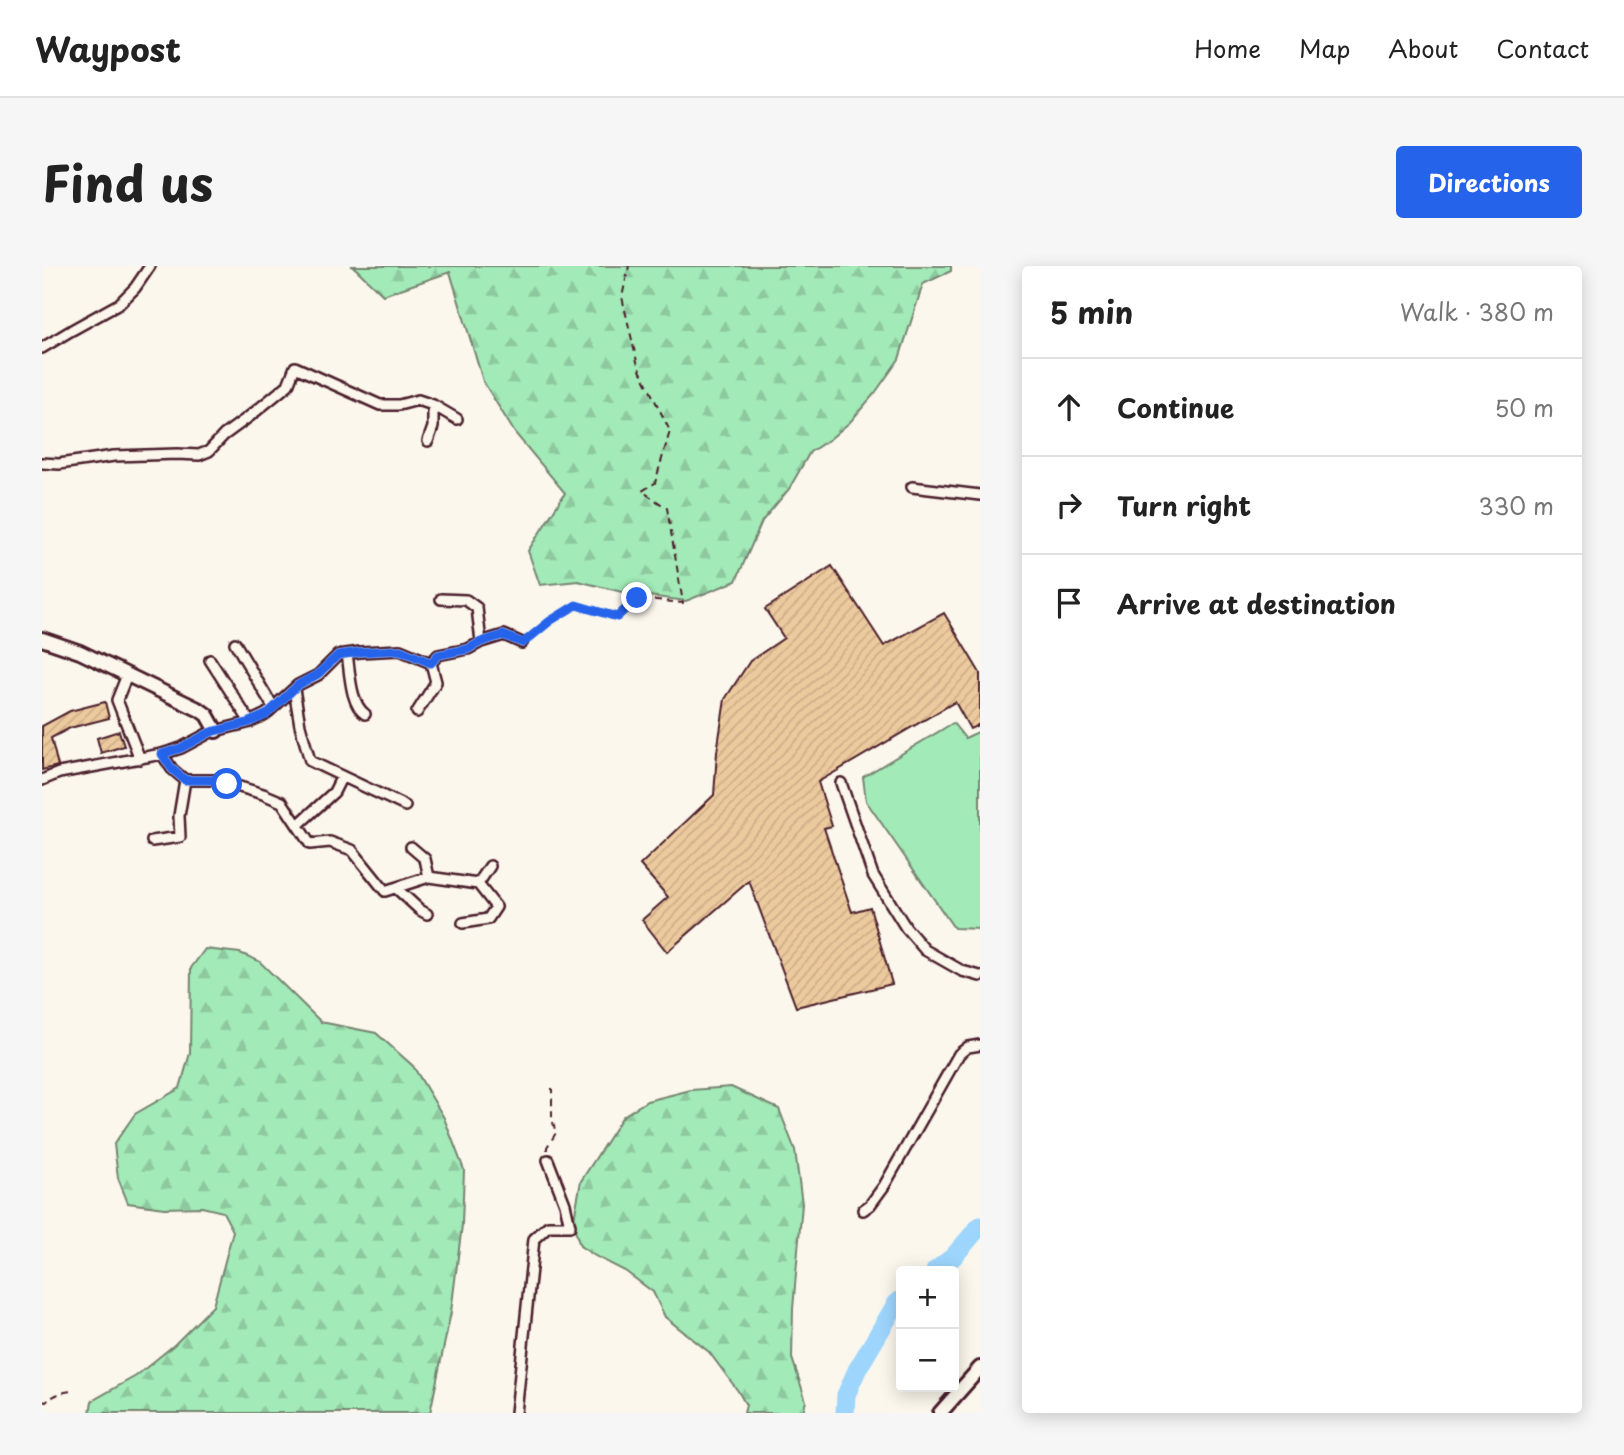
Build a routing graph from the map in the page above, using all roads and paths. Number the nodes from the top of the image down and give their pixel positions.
1 (150, 266) edge
2 (629, 266) edge
3 (42, 348) edge
4 (433, 405) junction
5 (457, 419) dead end
6 (428, 441) dead end
7 (42, 463) edge
8 (912, 487) dead end
9 (980, 495) edge
10 (441, 599) dead end
11 (42, 639) edge
12 (481, 642) junction
13 (235, 643) dead end
14 (523, 643) joint
15 (347, 654) junction
16 (210, 660) dead end
17 (431, 663) junction
18 (127, 675) junction
19 (294, 689) junction
20 (273, 707) junction
21 (417, 712) dead end
22 (365, 714) dead end
23 (250, 722) junction
24 (216, 731) junction
25 (162, 754) junction
26 (139, 759) junction
27 (342, 776) junction
28 (42, 780) edge
29 (185, 780) junction
30 (841, 783) dead end
31 (405, 806) dead end
32 (298, 825) junction
33 (152, 841) dead end
34 (411, 846) dead end
35 (490, 866) dead end
36 (429, 877) junction
37 (478, 884) junction
38 (396, 888) junction
39 (427, 914) dead end
40 (463, 923) dead end
41 (980, 976) edge
42 (980, 1045) edge
43 (552, 1088) dead end
44 (548, 1160) joint
45 (863, 1210) dead end
46 (980, 1368) edge
47 (73, 1391) dead end
48 (42, 1401) edge
49 (516, 1413) edge
50 (940, 1413) edge

1 - 3 street
2 - 14 path
4 - 5 street
4 - 6 street
4 - 7 street
8 - 9 street
10 - 12 street
11 - 18 street
12 - 14 street
12 - 17 street
13 - 20 street
15 - 17 street
15 - 19 street
15 - 22 street
16 - 23 street
17 - 21 street
18 - 24 street
18 - 26 street
19 - 20 street
19 - 27 street
20 - 23 street
23 - 24 street
24 - 25 street
25 - 26 street
25 - 29 street
26 - 28 street
27 - 31 street
27 - 32 street
29 - 32 street
29 - 33 street
30 - 41 street
32 - 38 street
34 - 36 street
35 - 37 street
36 - 37 street
36 - 38 street
37 - 40 street
38 - 39 street
42 - 45 street
43 - 44 path
44 - 49 street
46 - 50 street
47 - 48 path

